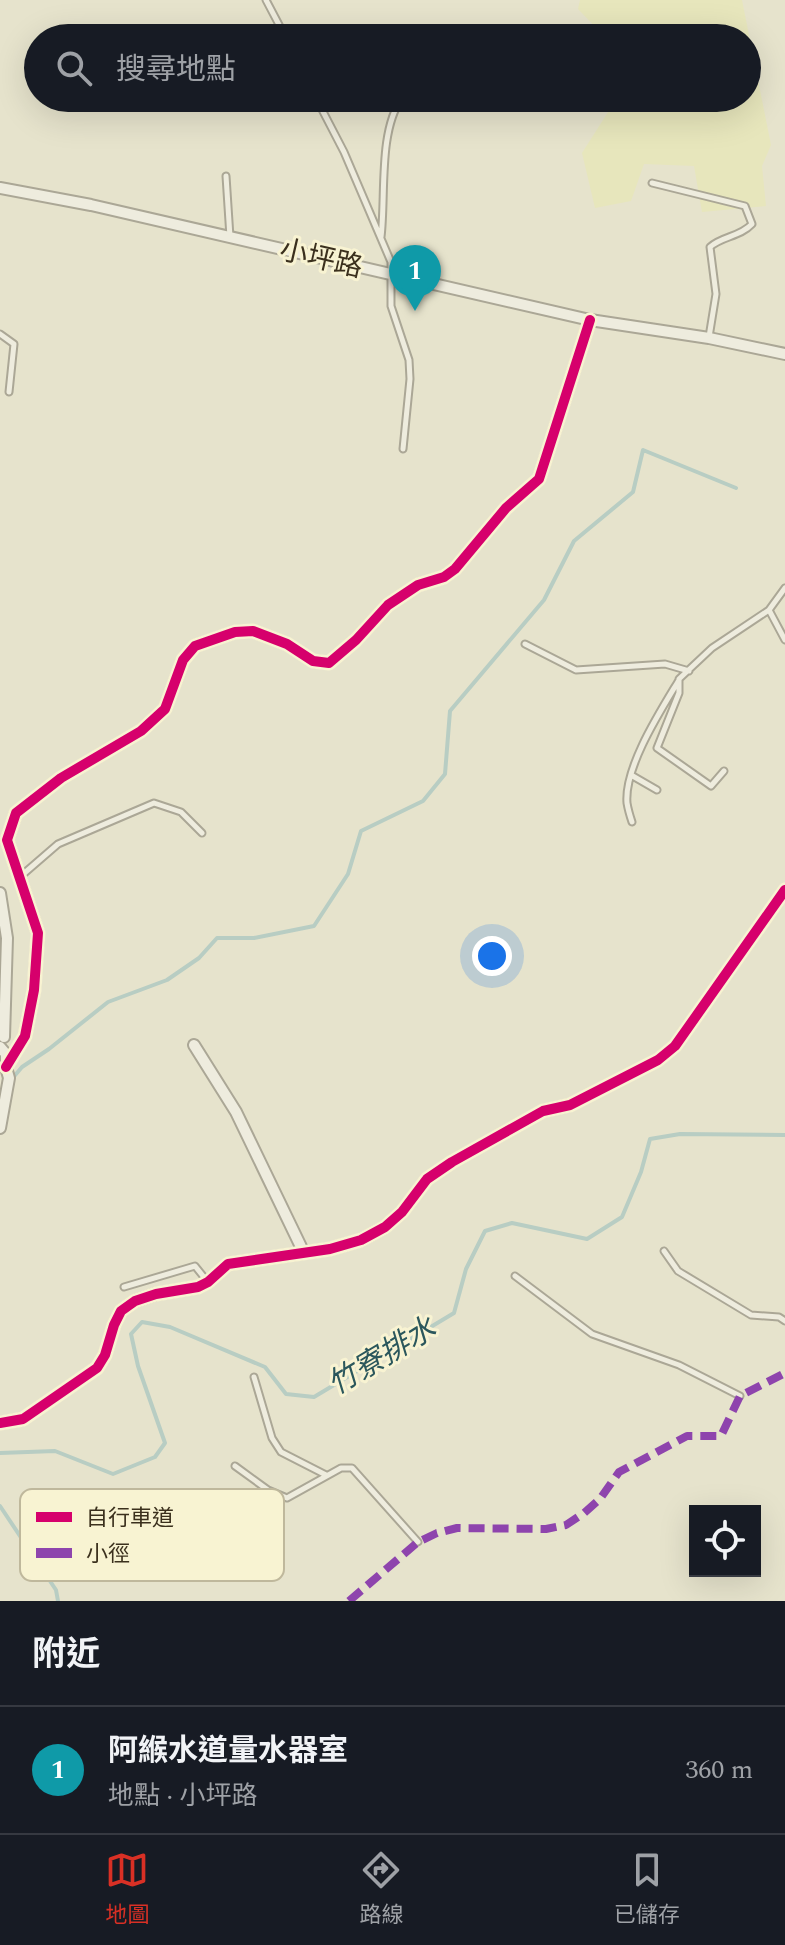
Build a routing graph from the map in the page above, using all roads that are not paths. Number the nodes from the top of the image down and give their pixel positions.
1 (266, 0) edge
2 (279, 24) edge
3 (323, 112) edge
4 (394, 112) edge
5 (226, 176) dead end
6 (652, 183) dead end
7 (0, 188) edge
8 (230, 238) junction
9 (381, 238) junction
10 (391, 276) junction
11 (590, 320) junction
12 (0, 334) edge
13 (709, 338) junction
14 (785, 354) edge
15 (9, 392) dead end
16 (403, 449) dead end
17 (785, 588) edge
18 (769, 610) junction
19 (776, 626) junction
20 (785, 627) edge
21 (785, 640) edge
22 (525, 644) dead end
23 (689, 671) junction
24 (679, 679) junction
25 (724, 771) dead end
26 (631, 775) junction
27 (657, 790) dead end
28 (632, 822) dead end
29 (202, 833) dead end
30 (21, 876) junction
31 (785, 890) edge
32 (0, 893) edge
33 (780, 909) edge
34 (194, 1045) dead end
35 (4, 1058) edge
36 (0, 1128) edge
37 (664, 1251) dead end
38 (304, 1253) junction
39 (515, 1276) dead end
40 (208, 1282) junction
41 (124, 1287) dead end
42 (785, 1321) edge
43 (254, 1377) dead end
44 (740, 1396) dead end
45 (0, 1423) edge
46 (235, 1466) dead end
47 (327, 1476) junction
48 (267, 1489) edge
49 (284, 1497) edge
50 (418, 1542) dead end

1 - 2 lane
3 - 9 lane
4 - 9 lane
5 - 8 lane
6 - 13 lane
7 - 8 street, 小坪路
8 - 10 street, 小坪路
9 - 10 lane
10 - 11 street, 小坪路
10 - 16 lane
11 - 13 street, 小坪路
11 - 30 street
12 - 15 lane
13 - 14 street, 小坪路
17 - 18 lane
18 - 19 lane
18 - 23 lane
19 - 20 lane
19 - 21 lane
22 - 23 lane
23 - 24 lane
24 - 25 lane
24 - 26 lane
26 - 27 lane
26 - 28 lane
29 - 30 lane
30 - 35 street
31 - 33 street
32 - 35 street
33 - 38 street
34 - 38 street
35 - 36 street
37 - 42 lane
38 - 40 street
39 - 44 lane
40 - 41 lane
40 - 45 street
43 - 47 lane
46 - 48 lane
47 - 49 lane
47 - 50 lane

